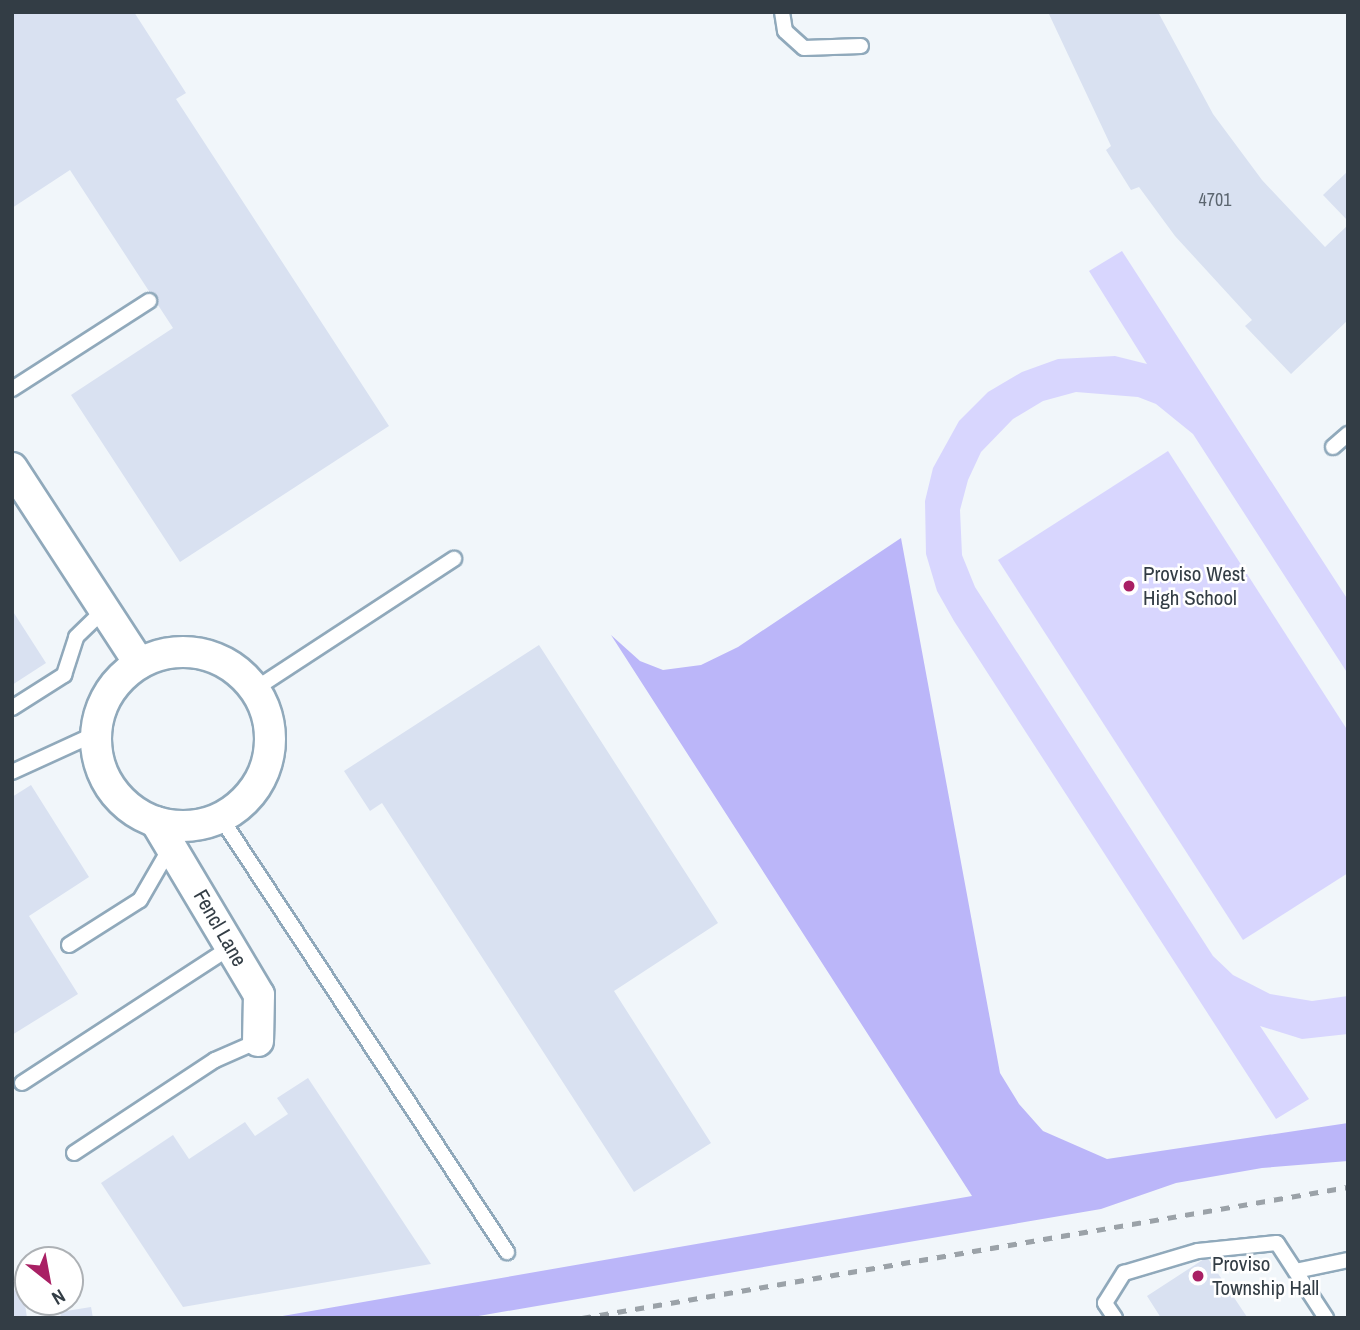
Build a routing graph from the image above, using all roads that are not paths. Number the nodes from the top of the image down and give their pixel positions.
1 (782, 12) edge
2 (861, 46) dead end
3 (149, 301) dead end
4 (12, 389) edge
5 (1348, 434) edge
6 (1333, 447) dead end
7 (12, 468) edge
8 (454, 559) dead end
9 (104, 610) junction
10 (139, 663) junction
11 (255, 689) junction
12 (12, 708) edge
13 (95, 734) junction
14 (12, 772) edge
15 (220, 818) junction
16 (164, 834) junction
17 (69, 945) dead end
18 (231, 947) junction
19 (258, 1041) joint
20 (22, 1083) dead end
21 (74, 1153) dead end
22 (507, 1252) dead end
23 (1348, 1260) edge
24 (1296, 1271) junction
25 (1115, 1318) edge
26 (1326, 1318) edge

1 - 2 lane
3 - 4 lane
5 - 6 lane
7 - 9 street
8 - 11 lane
9 - 10 street
9 - 12 lane
10 - 11 street, Fencl Lane
10 - 13 street, Fencl Lane
11 - 15 street, Fencl Lane
13 - 14 lane
13 - 16 street, Fencl Lane
15 - 16 street, Fencl Lane
15 - 22 lane
16 - 17 lane
16 - 18 street, Fencl Lane
18 - 19 street, Fencl Lane
18 - 20 lane
19 - 21 lane
23 - 24 lane
24 - 25 lane
24 - 26 lane

